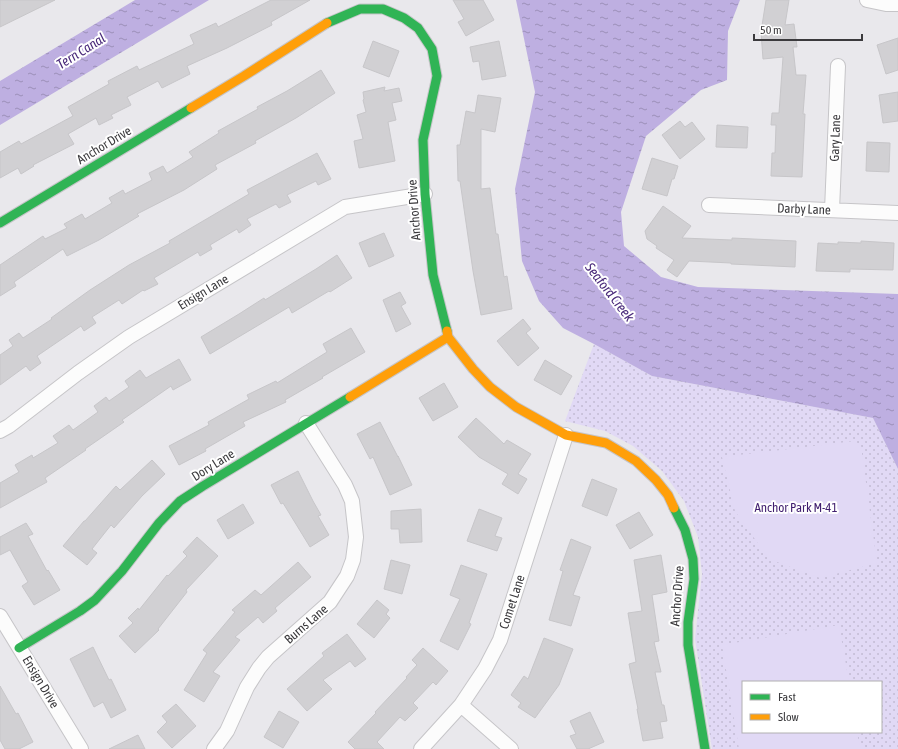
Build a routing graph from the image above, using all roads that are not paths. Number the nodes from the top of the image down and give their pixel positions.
1 (867, 0) edge
2 (898, 4) edge
3 (838, 66) dead end
4 (425, 194) junction
5 (709, 205) dead end
6 (832, 210) junction
7 (898, 213) edge
8 (0, 223) edge
9 (448, 336) junction
10 (306, 424) junction
11 (0, 431) edge
12 (566, 435) junction
13 (0, 616) edge
14 (19, 648) junction
15 (461, 705) junction
16 (81, 749) edge
17 (214, 749) edge
18 (420, 749) edge
19 (511, 749) edge
20 (705, 749) edge

1 - 2 street
3 - 6 street, Gary Lane
4 - 8 street, Anchor Drive
4 - 9 street, Anchor Drive
4 - 11 street, Ensign Lane
5 - 6 street, Darby Lane
6 - 7 street, Darby Lane
9 - 10 street, Dory Lane
9 - 12 street, Anchor Drive
10 - 14 street, Dory Lane
10 - 17 street, Burns Lane
12 - 15 street, Comet Lane
12 - 20 street, Anchor Drive
13 - 14 street, Ensign Drive
14 - 16 street, Ensign Drive
15 - 18 street, Comet Lane
15 - 19 street

